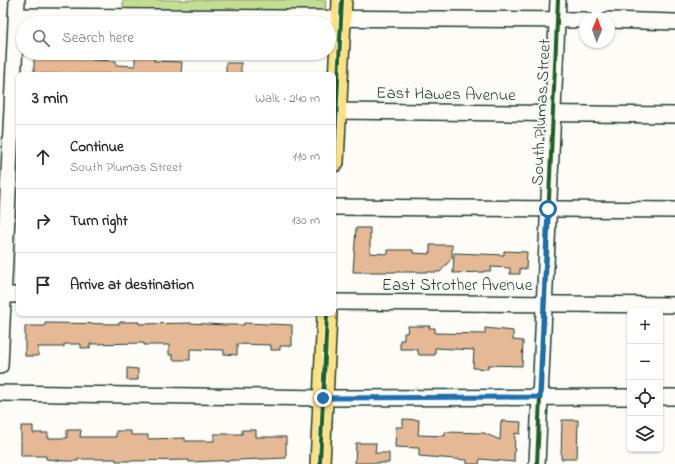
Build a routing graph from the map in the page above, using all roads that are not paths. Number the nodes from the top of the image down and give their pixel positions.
1 (17, 0) edge
2 (342, 0) edge
3 (558, 0) edge
4 (16, 16) joint
5 (336, 19) edge
6 (341, 19) junction
7 (557, 20) junction
8 (579, 20) edge
9 (615, 20) edge
10 (675, 22) edge
11 (336, 96) edge
12 (10, 110) edge
13 (336, 111) edge
14 (552, 113) junction
15 (675, 115) edge
16 (8, 204) edge
17 (336, 207) edge
18 (548, 209) junction
19 (675, 210) edge
20 (7, 295) edge
21 (336, 302) edge
22 (544, 304) junction
23 (675, 304) edge
24 (327, 316) edge
25 (0, 366) edge
26 (0, 393) edge
27 (540, 397) junction
28 (627, 397) edge
29 (663, 397) edge
30 (675, 397) edge
31 (323, 398) junction
32 (320, 464) edge
33 (537, 464) edge

1 - 4 street
2 - 6 main road
3 - 7 street, South Plumas Street
4 - 12 street
5 - 6 street
6 - 7 street
6 - 11 main road
7 - 8 street
7 - 14 street, South Plumas Street
9 - 10 street
12 - 16 street
13 - 14 street, East Hawes Avenue
14 - 15 street, East Hawes Avenue
14 - 18 street, South Plumas Street
16 - 20 street
17 - 18 street
18 - 19 street
18 - 22 street, South Plumas Street
20 - 25 street
21 - 22 street, East Strother Avenue
22 - 23 street, East Strother Avenue
22 - 27 street, South Plumas Street
24 - 31 main road
26 - 31 street
27 - 28 street
27 - 31 street
27 - 33 street, South Plumas Street
29 - 30 street
31 - 32 main road

